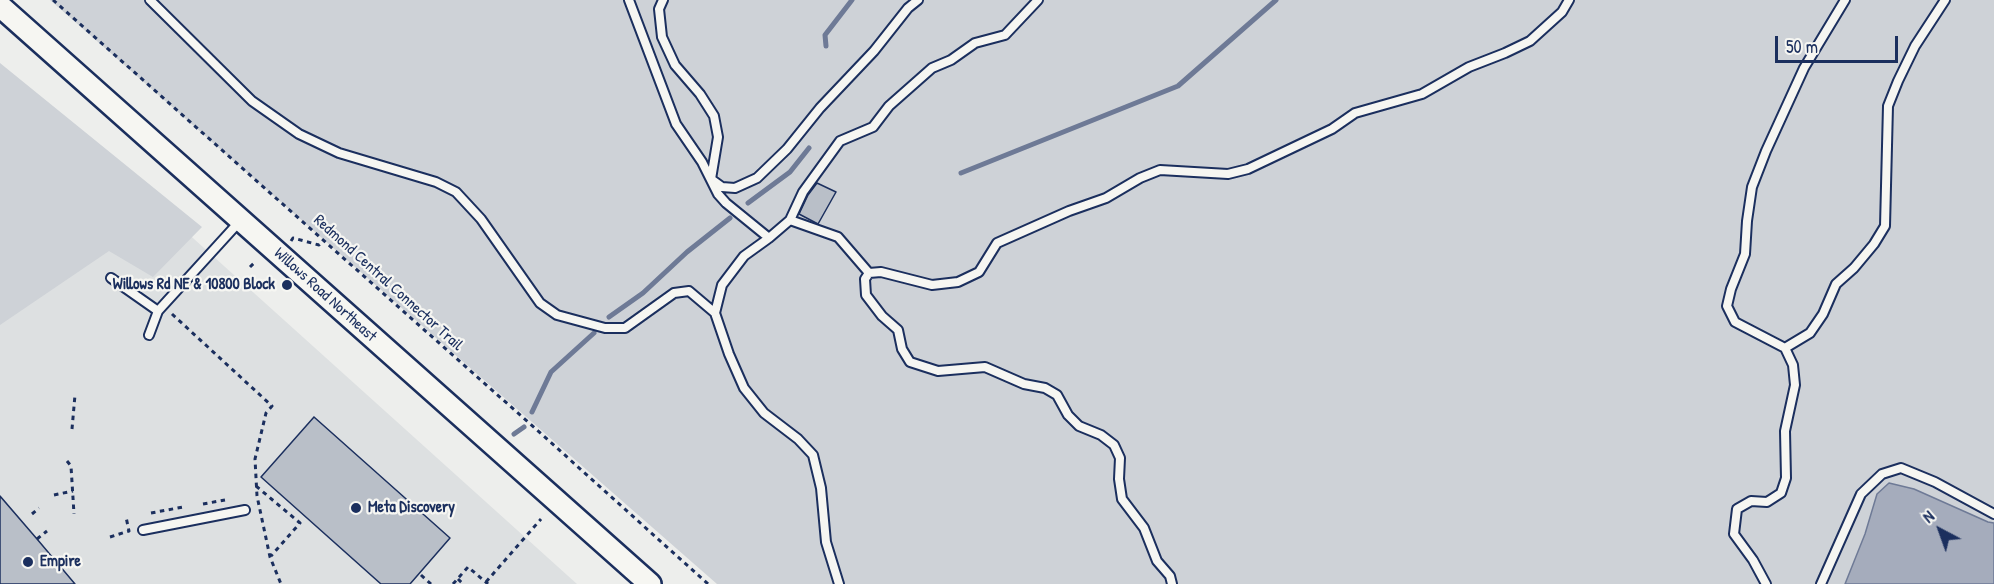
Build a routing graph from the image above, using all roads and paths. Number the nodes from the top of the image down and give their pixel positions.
1 (53, 0) edge
2 (150, 0) edge
3 (629, 0) edge
4 (663, 0) edge
5 (918, 0) edge
6 (1038, 0) edge
7 (1569, 0) edge
8 (1845, 0) edge
9 (1945, 0) edge
10 (0, 6) edge
11 (711, 179) junction
12 (241, 220) junction
13 (790, 220) junction
14 (769, 238) junction
15 (323, 241) junction
16 (290, 242) dead end
17 (255, 262) dead end
18 (250, 267) dead end
19 (868, 273) junction
20 (111, 278) dead end
21 (158, 311) junction
22 (715, 313) junction
23 (172, 314) dead end
24 (149, 335) dead end
25 (1785, 348) junction
26 (75, 395) dead end
27 (72, 429) dead end
28 (67, 461) dead end
29 (256, 486) junction
30 (74, 491) junction
31 (54, 495) dead end
32 (225, 500) dead end
33 (203, 504) dead end
34 (183, 507) dead end
35 (39, 508) dead end
36 (245, 510) dead end
37 (151, 513) dead end
38 (32, 514) dead end
39 (74, 514) dead end
40 (1994, 514) edge
41 (126, 517) dead end
42 (541, 519) dead end
43 (143, 530) dead end
44 (47, 531) dead end
45 (110, 537) dead end
46 (37, 539) dead end
47 (270, 557) junction
48 (421, 575) dead end
49 (458, 579) junction
50 (487, 583) edge
51 (840, 583) edge
52 (280, 584) edge
53 (431, 584) edge
54 (453, 584) edge
55 (464, 584) edge
56 (650, 584) edge
57 (708, 584) edge
58 (1172, 584) edge
59 (1766, 584) edge
60 (1821, 584) edge

1 - 15 path, Redmond Central Connector Trail
2 - 22 lane
3 - 11 lane
4 - 11 lane
5 - 11 lane
6 - 13 lane
7 - 19 lane
8 - 25 lane
9 - 25 lane
10 - 12 main road, Willows Road Northeast
11 - 14 lane
12 - 21 lane
12 - 56 main road, Willows Road Northeast
13 - 14 lane
13 - 19 lane
14 - 22 lane
15 - 16 path
15 - 57 path, Redmond Central Connector Trail
17 - 18 path
19 - 58 lane
20 - 21 lane
21 - 24 lane
22 - 51 lane
23 - 29 path
25 - 59 lane
26 - 27 path
28 - 30 path
29 - 47 path
29 - 47 path
30 - 31 path
30 - 39 path
32 - 33 path
34 - 37 path
35 - 38 path
36 - 43 lane
40 - 60 lane
41 - 45 path
42 - 50 path
44 - 46 path
47 - 52 path
48 - 53 path
49 - 50 path
49 - 54 path
49 - 55 path

